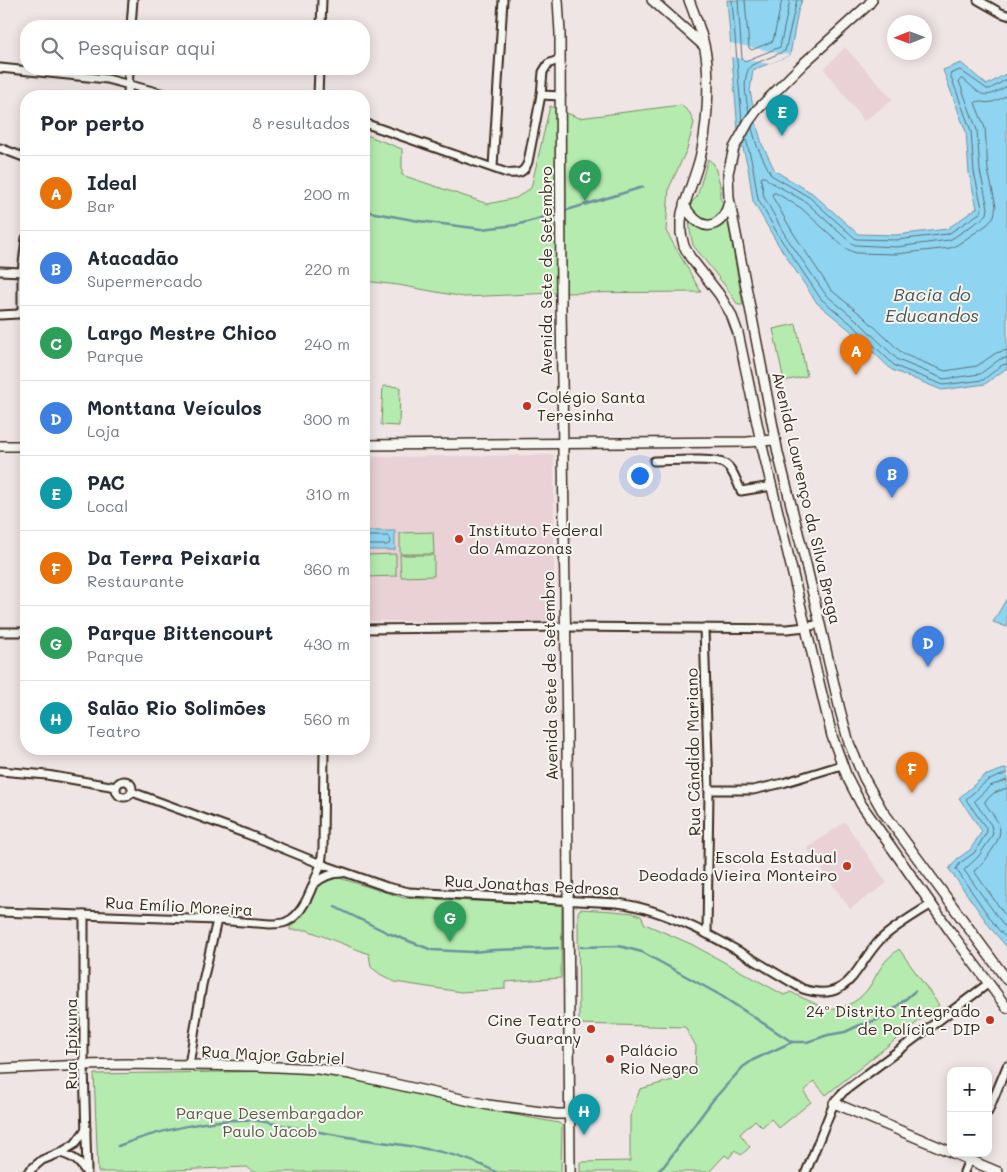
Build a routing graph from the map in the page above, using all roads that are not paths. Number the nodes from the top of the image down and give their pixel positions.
1 (133, 0) edge
2 (322, 0) edge
3 (503, 0) edge
4 (558, 0) edge
5 (652, 0) edge
6 (688, 0) edge
7 (978, 0) edge
8 (871, 2) edge
9 (1007, 15) edge
10 (132, 20) edge
11 (321, 20) edge
12 (704, 46) junction
13 (560, 59) junction
14 (0, 68) edge
15 (20, 70) edge
16 (75, 75) edge
17 (129, 75) edge
18 (319, 75) edge
19 (128, 84) junction
20 (128, 90) edge
21 (150, 90) edge
22 (318, 90) edge
23 (541, 95) junction
24 (561, 97) junction
25 (370, 125) edge
26 (0, 148) edge
27 (20, 156) edge
28 (493, 168) junction
29 (730, 198) junction
30 (684, 204) junction
31 (0, 272) edge
32 (20, 272) edge
33 (20, 312) edge
34 (0, 314) edge
35 (775, 440) junction
36 (761, 442) junction
37 (562, 444) junction
38 (370, 445) edge
39 (0, 446) edge
40 (20, 446) edge
41 (654, 461) dead end
42 (772, 486) junction
43 (820, 624) junction
44 (565, 627) junction
45 (806, 627) junction
46 (704, 628) junction
47 (370, 629) edge
48 (0, 632) edge
49 (20, 632) edge
50 (840, 710) junction
51 (826, 714) junction
52 (324, 755) edge
53 (842, 765) junction
54 (0, 771) edge
55 (116, 787) junction
56 (708, 790) junction
57 (132, 792) junction
58 (322, 864) junction
59 (348, 874) junction
60 (312, 886) junction
61 (568, 900) junction
62 (932, 904) junction
63 (0, 912) edge
64 (84, 915) junction
65 (217, 920) junction
66 (963, 921) junction
67 (950, 931) junction
68 (707, 934) junction
69 (1007, 980) edge
70 (989, 983) junction
71 (1007, 1008) edge
72 (84, 1064) junction
73 (189, 1065) junction
74 (1007, 1066) edge
75 (0, 1069) edge
76 (992, 1102) edge
77 (834, 1103) junction
78 (570, 1114) junction
79 (86, 1129) junction
80 (947, 1151) edge
81 (60, 1153) junction
82 (970, 1157) edge
83 (28, 1172) edge
84 (87, 1172) edge
85 (570, 1172) edge
86 (806, 1172) edge
87 (964, 1172) edge
88 (998, 1172) edge

1 - 10 street
2 - 11 street
3 - 28 street
4 - 13 street, Avenida Sete de Setembro
5 - 12 street
6 - 12 street, Avenida Lourenço da Silva Braga
7 - 9 street
8 - 29 street, Avenida Lourenço da Silva Braga
12 - 30 street, Avenida Lourenço da Silva Braga
13 - 23 street
13 - 24 street, Avenida Sete de Setembro
14 - 15 street
16 - 19 street
17 - 19 street
18 - 22 street
19 - 20 street
19 - 21 street
23 - 24 street
23 - 28 street
24 - 37 street, Avenida Sete de Setembro
25 - 28 street
26 - 27 street
29 - 30 street
29 - 35 street, Avenida Lourenço da Silva Braga
30 - 36 street, Avenida Lourenço da Silva Braga
31 - 32 street
33 - 34 street
35 - 36 street
35 - 43 street, Avenida Lourenço da Silva Braga
36 - 37 street
36 - 42 street, Avenida Lourenço da Silva Braga
37 - 38 street
37 - 44 street, Avenida Sete de Setembro
39 - 40 street
41 - 42 street
42 - 45 street, Avenida Lourenço da Silva Braga
43 - 45 street
43 - 50 street, Avenida Lourenço da Silva Braga
44 - 46 street
44 - 47 street
44 - 61 street, Avenida Sete de Setembro
45 - 46 street
45 - 51 street, Avenida Lourenço da Silva Braga
46 - 56 street, Rua Cândido Mariano
48 - 49 street
50 - 51 street
50 - 66 street, Avenida Lourenço da Silva Braga
51 - 53 street, Avenida Lourenço da Silva Braga
52 - 58 street, Rua Emílio Moreira
53 - 56 street
53 - 62 street, Avenida Lourenço da Silva Braga
54 - 55 street
55 - 57 street
55 - 57 street
56 - 68 street, Rua Cândido Mariano
57 - 58 street, Rua Jonathas Pedrosa
58 - 59 street, Rua Jonathas Pedrosa
58 - 60 street, Rua Emílio Moreira
59 - 60 street, Rua Jonathas Pedrosa
59 - 61 street, Rua Jonathas Pedrosa
60 - 65 street, Rua Emílio Moreira
61 - 68 street, Rua Jonathas Pedrosa
61 - 78 street, Avenida Sete de Setembro
62 - 67 street, Avenida Lourenço da Silva Braga
62 - 68 street, Rua Jonathas Pedrosa
63 - 64 street, Rua Emílio Moreira
64 - 65 street, Rua Emílio Moreira
64 - 72 street, Rua Ipixuna
65 - 73 street
66 - 67 street
66 - 69 street, Avenida Lourenço da Silva Braga
67 - 70 street, Avenida Lourenço da Silva Braga
70 - 71 street, Avenida Lourenço da Silva Braga
70 - 77 street
72 - 73 street, Rua Major Gabriel
72 - 75 street, Rua Major Gabriel
72 - 79 street, Rua Ipixuna
73 - 78 street, Rua Major Gabriel
74 - 76 street
77 - 80 street
77 - 86 street
78 - 85 street, Avenida Sete de Setembro
79 - 81 street
79 - 84 street, Rua Ipixuna
81 - 83 street
81 - 84 street
82 - 87 street
82 - 88 street

